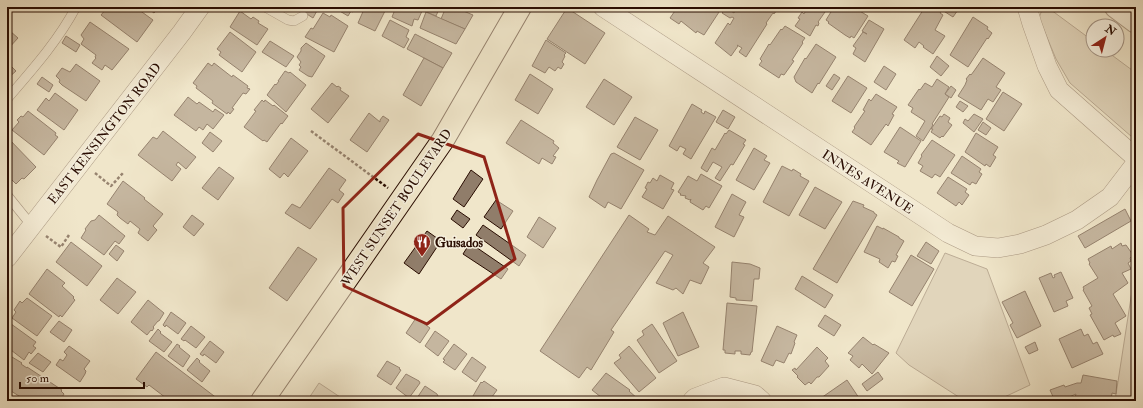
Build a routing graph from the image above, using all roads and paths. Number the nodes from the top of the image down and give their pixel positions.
1 (76, 7) edge
2 (200, 7) edge
3 (265, 7) edge
4 (520, 7) edge
5 (603, 7) edge
6 (1027, 7) edge
7 (1116, 7) edge
8 (303, 16) dead end
9 (1136, 22) edge
10 (7, 99) edge
11 (311, 130) dead end
12 (1136, 158) edge
13 (1136, 163) edge
14 (95, 173) dead end
15 (123, 173) dead end
16 (7, 195) edge
17 (403, 199) junction
18 (39, 231) junction
19 (69, 235) dead end
20 (7, 258) edge
21 (262, 401) edge
22 (692, 401) edge
23 (762, 401) edge

1 - 10 lane
2 - 18 street, EAST KENSINGTON ROAD
3 - 8 lane
4 - 17 main road, WEST SUNSET BOULEVARD
5 - 13 street, INNES AVENUE
6 - 12 street
7 - 9 street
11 - 17 path
14 - 15 path
16 - 18 lane
17 - 21 main road, WEST SUNSET BOULEVARD
18 - 19 path
18 - 20 street, EAST KENSINGTON ROAD
22 - 23 street

